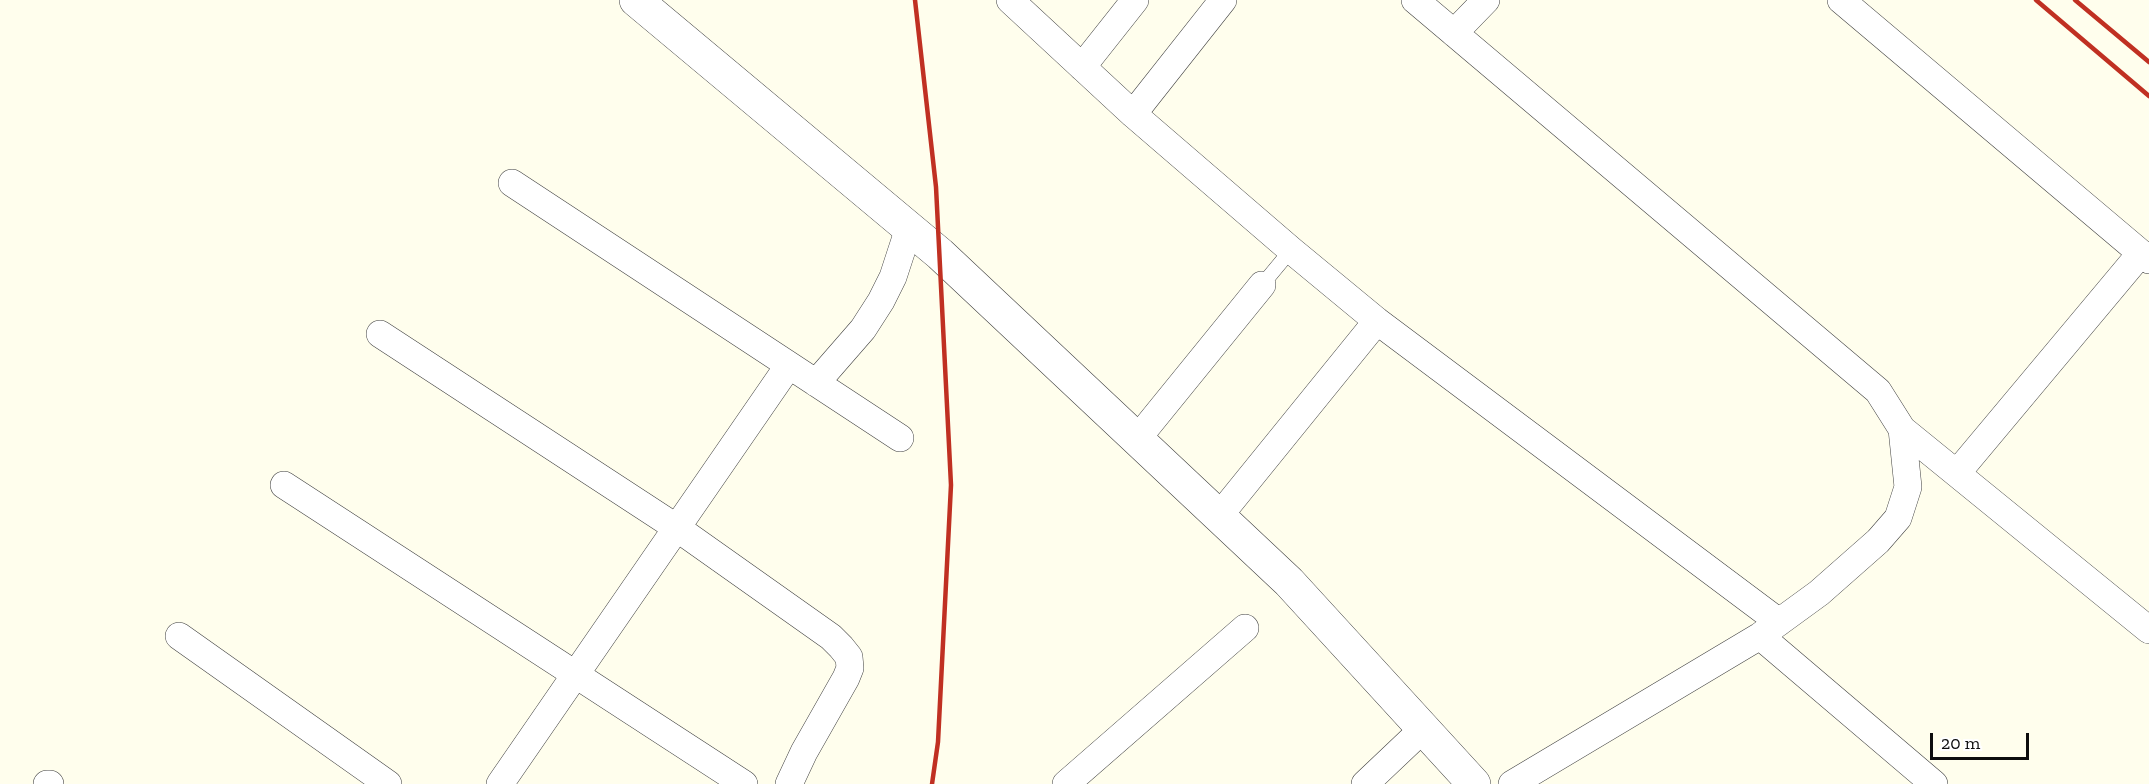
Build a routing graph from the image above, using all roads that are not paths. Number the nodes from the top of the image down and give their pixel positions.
1 (636, 0) edge
2 (1010, 0) edge
3 (1135, 0) edge
4 (1223, 0) edge
5 (1415, 0) edge
6 (1486, 0) edge
7 (1841, 0) edge
8 (1455, 33) junction
9 (1082, 67) junction
10 (1133, 114) junction
11 (512, 183) dead end
12 (909, 228) junction
13 (1291, 250) junction
14 (2145, 256) edge
15 (1262, 285) joint
16 (1377, 321) junction
17 (380, 334) dead end
18 (789, 365) junction
19 (816, 383) junction
20 (1902, 429) junction
21 (900, 438) dead end
22 (1137, 439) junction
23 (1958, 473) junction
24 (284, 485) dead end
25 (1220, 516) junction
26 (677, 528) junction
27 (1245, 628) dead end
28 (1769, 629) junction
29 (2149, 630) edge
30 (179, 636) dead end
31 (576, 674) junction
32 (1424, 729) junction
33 (388, 784) edge
34 (500, 784) edge
35 (744, 784) edge
36 (789, 784) edge
37 (1066, 784) edge
38 (1365, 784) edge
39 (1474, 784) edge
40 (1512, 784) edge
41 (1934, 784) edge

1 - 12 street
2 - 9 street
3 - 9 street
4 - 10 street
5 - 8 street
6 - 8 street
7 - 14 street
8 - 20 street
9 - 10 street
10 - 13 street
11 - 18 street
12 - 19 street
12 - 22 street
13 - 15 lane
13 - 16 street
14 - 23 street
15 - 22 street
16 - 25 street
16 - 28 street
17 - 26 street
18 - 19 street
18 - 26 street
19 - 21 street
20 - 23 street
20 - 28 street
22 - 25 street
23 - 29 street
24 - 31 street
25 - 32 street
26 - 31 street
26 - 36 street
27 - 37 street
28 - 40 street
28 - 41 street
30 - 33 street
31 - 34 street
31 - 35 street
32 - 38 street
32 - 39 street

